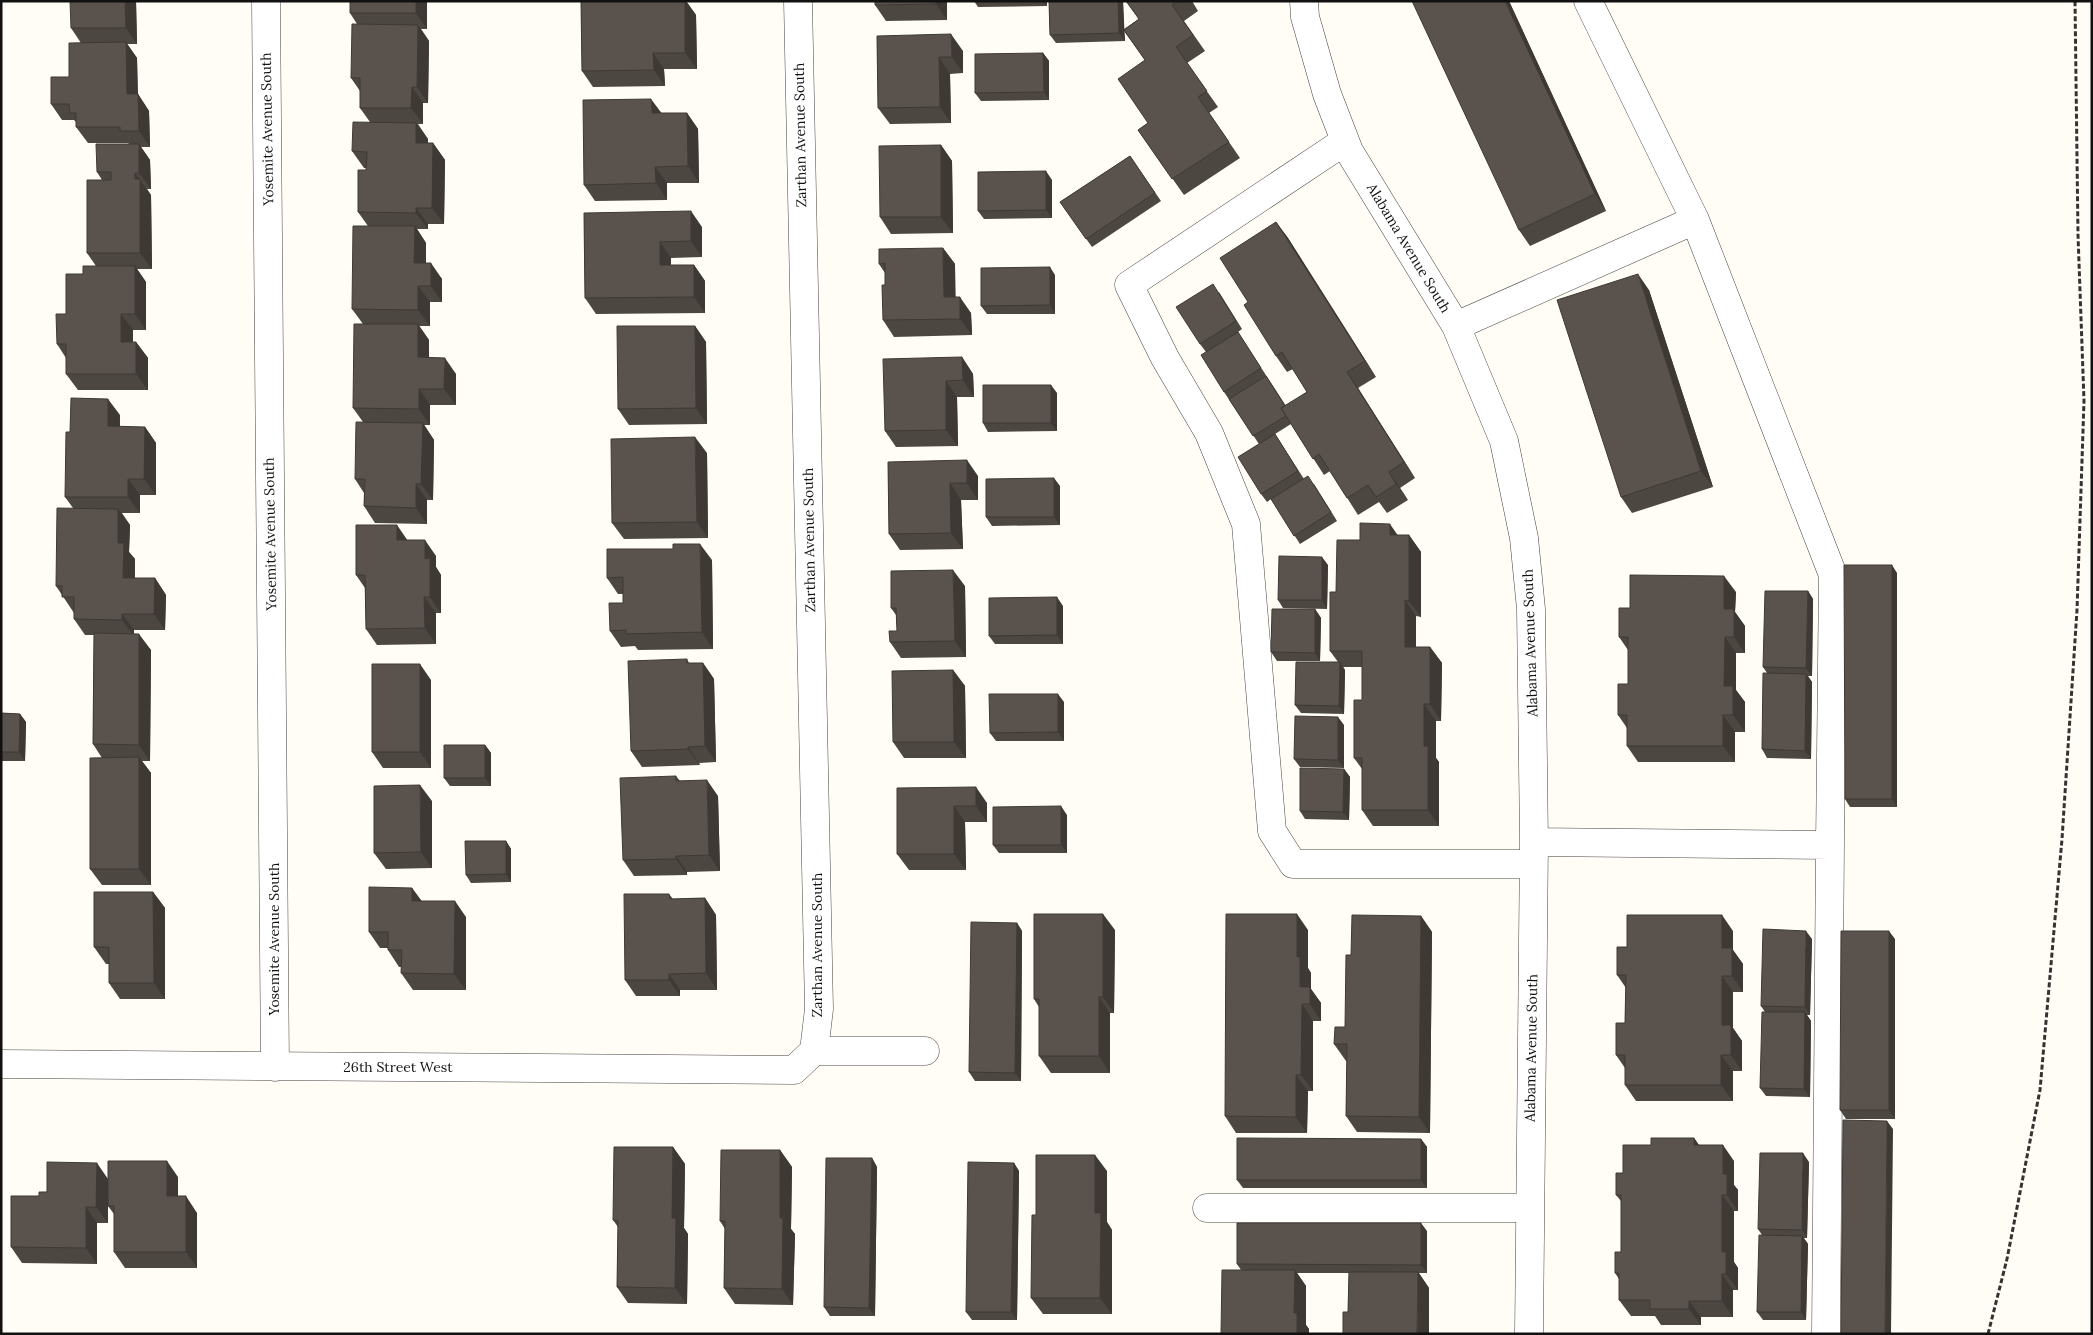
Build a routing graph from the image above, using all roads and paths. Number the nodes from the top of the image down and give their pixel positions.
1 (266, 1) edge
2 (798, 1) edge
3 (1304, 1) edge
4 (1588, 1) edge
5 (2075, 1) edge
6 (1345, 141) junction
7 (1695, 220) junction
8 (1456, 326) junction
9 (1830, 846) junction
10 (1534, 853) junction
11 (814, 1051) junction
12 (925, 1051) dead end
13 (1, 1064) edge
14 (275, 1067) junction
15 (1207, 1208) dead end
16 (1529, 1208) junction
17 (1529, 1334) edge
18 (1826, 1334) edge
19 (1988, 1334) edge

1 - 14 street, Yosemite Avenue South
2 - 11 street, Zarthan Avenue South
3 - 6 street, Alabama Avenue South
4 - 7 street
5 - 19 path
6 - 8 street, Alabama Avenue South
6 - 10 street
7 - 8 street
7 - 9 street
8 - 10 street, Alabama Avenue South
9 - 10 street
9 - 18 street
10 - 16 street, Alabama Avenue South
11 - 12 street
11 - 14 street, 26th Street West
13 - 14 street, 26th Street West
15 - 16 street
16 - 17 street, Alabama Avenue South

